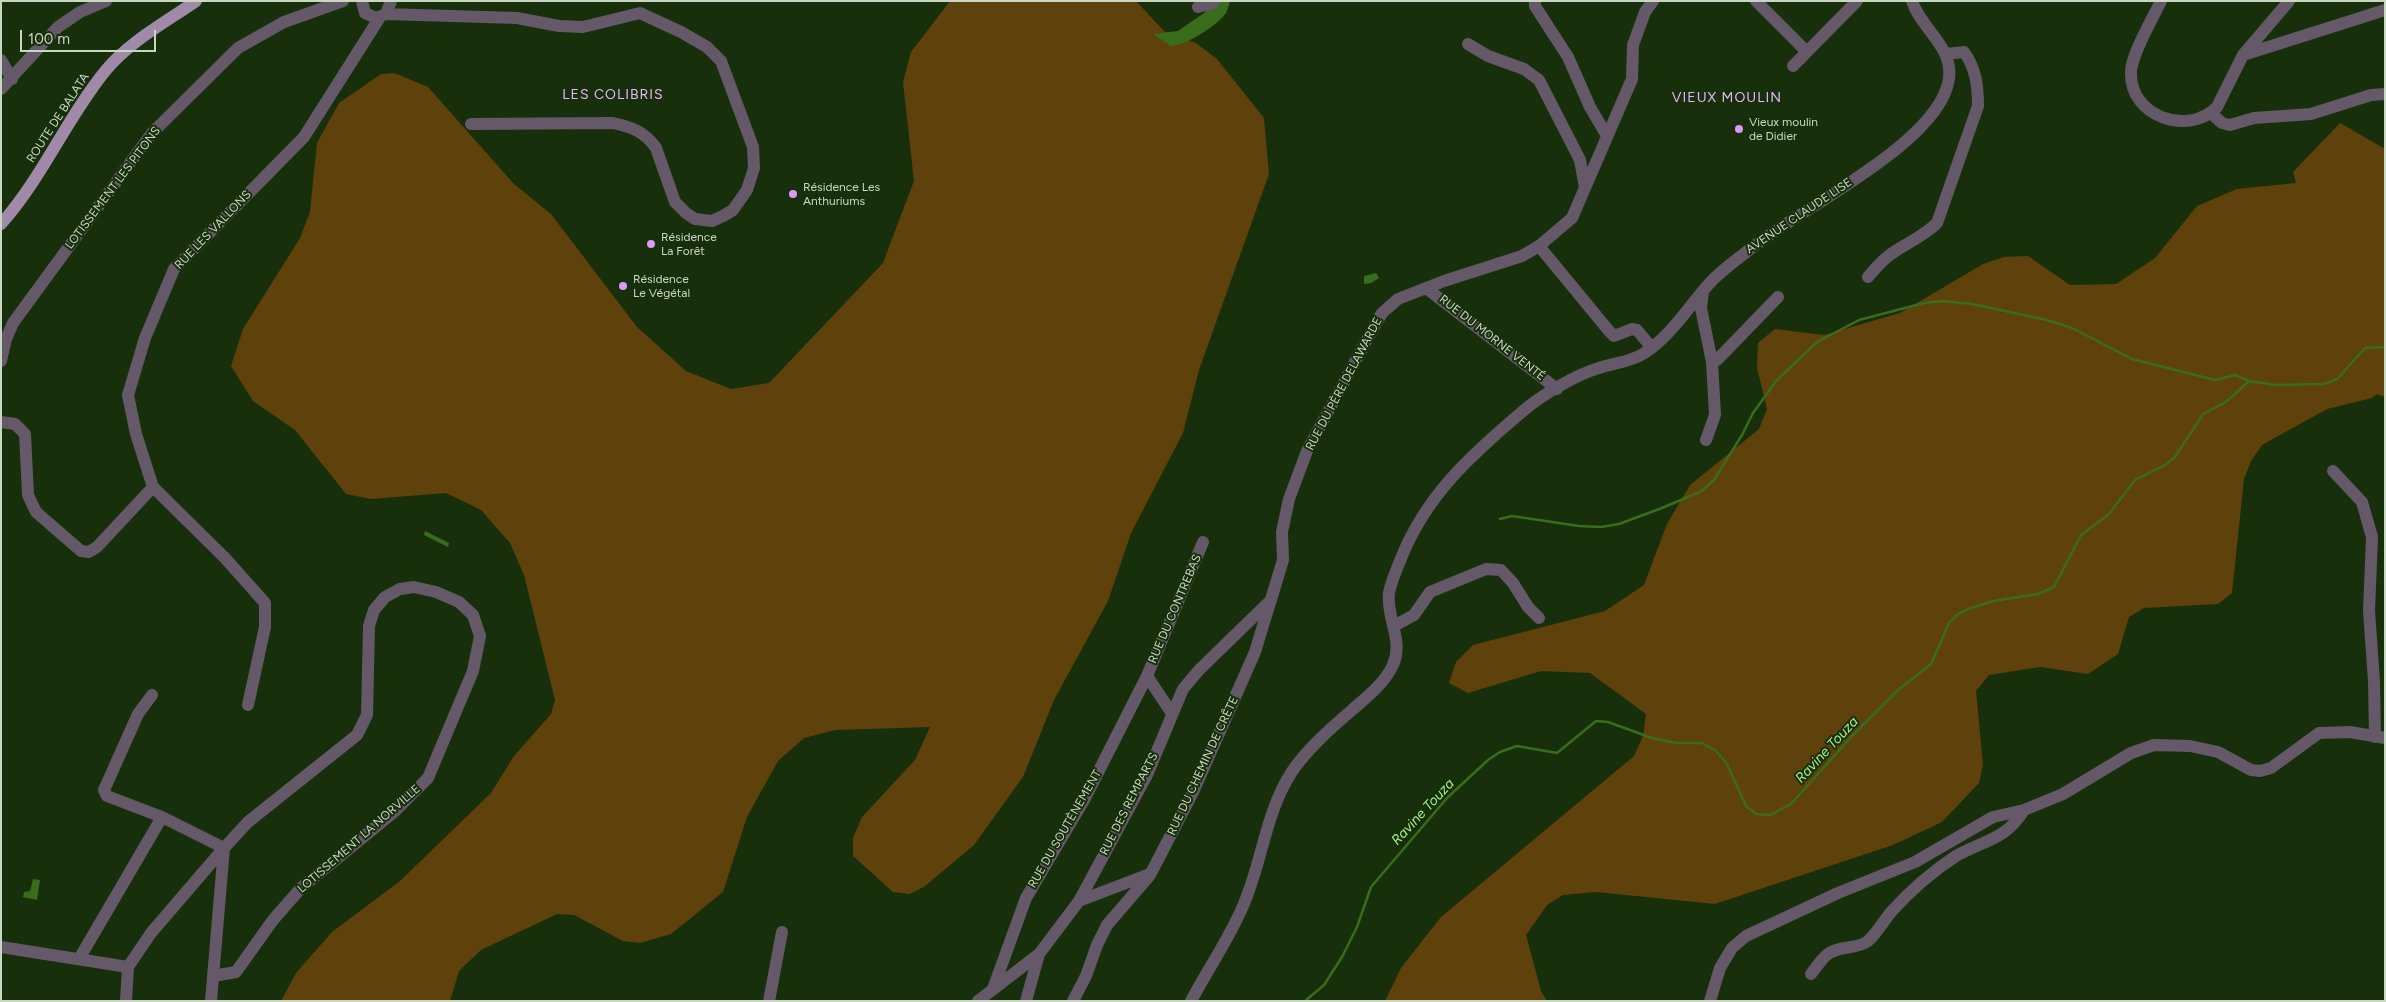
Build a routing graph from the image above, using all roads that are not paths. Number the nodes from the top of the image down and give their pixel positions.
1 (106, 1) edge
2 (196, 1) edge
3 (391, 1) edge
4 (1214, 1) edge
5 (1535, 1) edge
6 (1653, 1) edge
7 (1756, 1) edge
8 (1857, 1) edge
9 (1912, 1) edge
10 (2161, 1) edge
11 (2289, 1) edge
12 (341, 2) edge
13 (1198, 7) dead end
14 (2385, 10) edge
15 (372, 11) edge
16 (414, 13) junction
17 (2263, 30) junction
18 (1468, 44) dead end
19 (2274, 45) junction
20 (1807, 52) junction
21 (1946, 54) junction
22 (2243, 55) junction
23 (1, 60) edge
24 (1793, 66) dead end
25 (12, 79) junction
26 (1, 89) edge
27 (2385, 94) edge
28 (2211, 113) junction
29 (471, 124) dead end
30 (1607, 136) junction
31 (1586, 190) junction
32 (1, 224) edge
33 (1539, 246) junction
34 (1868, 277) dead end
35 (1426, 288) junction
36 (1703, 292) junction
37 (1778, 297) dead end
38 (1652, 348) junction
39 (1, 361) edge
40 (1712, 362) junction
41 (1557, 389) junction
42 (1, 422) edge
43 (1706, 440) dead end
44 (2333, 472) dead end
45 (154, 487) junction
46 (1203, 542) dead end
47 (1272, 599) junction
48 (1539, 618) dead end
49 (1394, 626) junction
50 (1147, 676) junction
51 (152, 695) dead end
52 (248, 705) dead end
53 (1172, 712) junction
54 (2380, 738) edge
55 (2024, 810) junction
56 (162, 817) junction
57 (224, 848) junction
58 (1150, 875) junction
59 (1079, 900) junction
60 (782, 932) dead end
61 (1, 947) edge
62 (1039, 954) junction
63 (79, 960) junction
64 (128, 967) junction
65 (1811, 974) dead end
66 (213, 976) junction
67 (994, 986) junction
68 (126, 1001) edge
69 (211, 1001) edge
70 (769, 1001) edge
71 (978, 1001) edge
72 (1026, 1001) edge
73 (1073, 1001) edge
74 (1191, 1001) edge
75 (1710, 1001) edge

1 - 25 street
2 - 32 main road, ROUTE DE BALATA
3 - 15 street
3 - 16 street
4 - 13 street
5 - 30 street
6 - 30 street, RUE DU PÈRE DELAWARDE
7 - 20 street
8 - 20 street
9 - 21 street
10 - 28 street
11 - 17 street
12 - 15 street, LOTISSEMENT LES PITONS
12 - 39 street, LOTISSEMENT LES PITONS
14 - 19 street
15 - 16 street, LOTISSEMENT LES PITONS
15 - 45 street, RUE LES VALLONS
16 - 29 street, LOTISSEMENT LES PITONS
17 - 19 street
17 - 22 street
18 - 31 street
19 - 22 street
20 - 24 street
21 - 34 street
21 - 36 street, AVENUE CLAUDE LISE
22 - 28 street
23 - 25 street
25 - 26 street
27 - 28 street
30 - 31 street, RUE DU PÈRE DELAWARDE
31 - 33 street, RUE DU PÈRE DELAWARDE
33 - 35 street, RUE DU PÈRE DELAWARDE
33 - 38 street
35 - 41 street, RUE DU MORNE VENTÉ
35 - 47 street, RUE DU PÈRE DELAWARDE
36 - 38 street, AVENUE CLAUDE LISE
36 - 40 street
37 - 40 street
38 - 41 street, AVENUE CLAUDE LISE
40 - 43 street
41 - 49 street, AVENUE CLAUDE LISE
42 - 45 street
44 - 54 street
45 - 52 street, RUE LES VALLONS
46 - 50 street, RUE DU CONTREBAS
47 - 53 street, RUE DES REMPARTS
47 - 58 street, RUE DU CHEMIN DE CRÊTE
48 - 49 street
49 - 74 street, AVENUE CLAUDE LISE
50 - 53 street
50 - 67 street, RUE DU SOUTÈNEMENT
51 - 56 street
53 - 59 street, RUE DES REMPARTS
54 - 55 street
55 - 65 street
55 - 75 street
56 - 57 street
56 - 63 street
57 - 64 street, LOTISSEMENT LA NORVILLE
57 - 66 street
57 - 66 street, LOTISSEMENT LA NORVILLE
58 - 59 street
58 - 73 street, RUE DU CHEMIN DE CRÊTE
59 - 62 street, RUE DES REMPARTS
60 - 70 street
61 - 63 street
62 - 67 street
62 - 72 street, RUE DES REMPARTS
63 - 64 street
64 - 68 street
66 - 69 street
67 - 71 street

